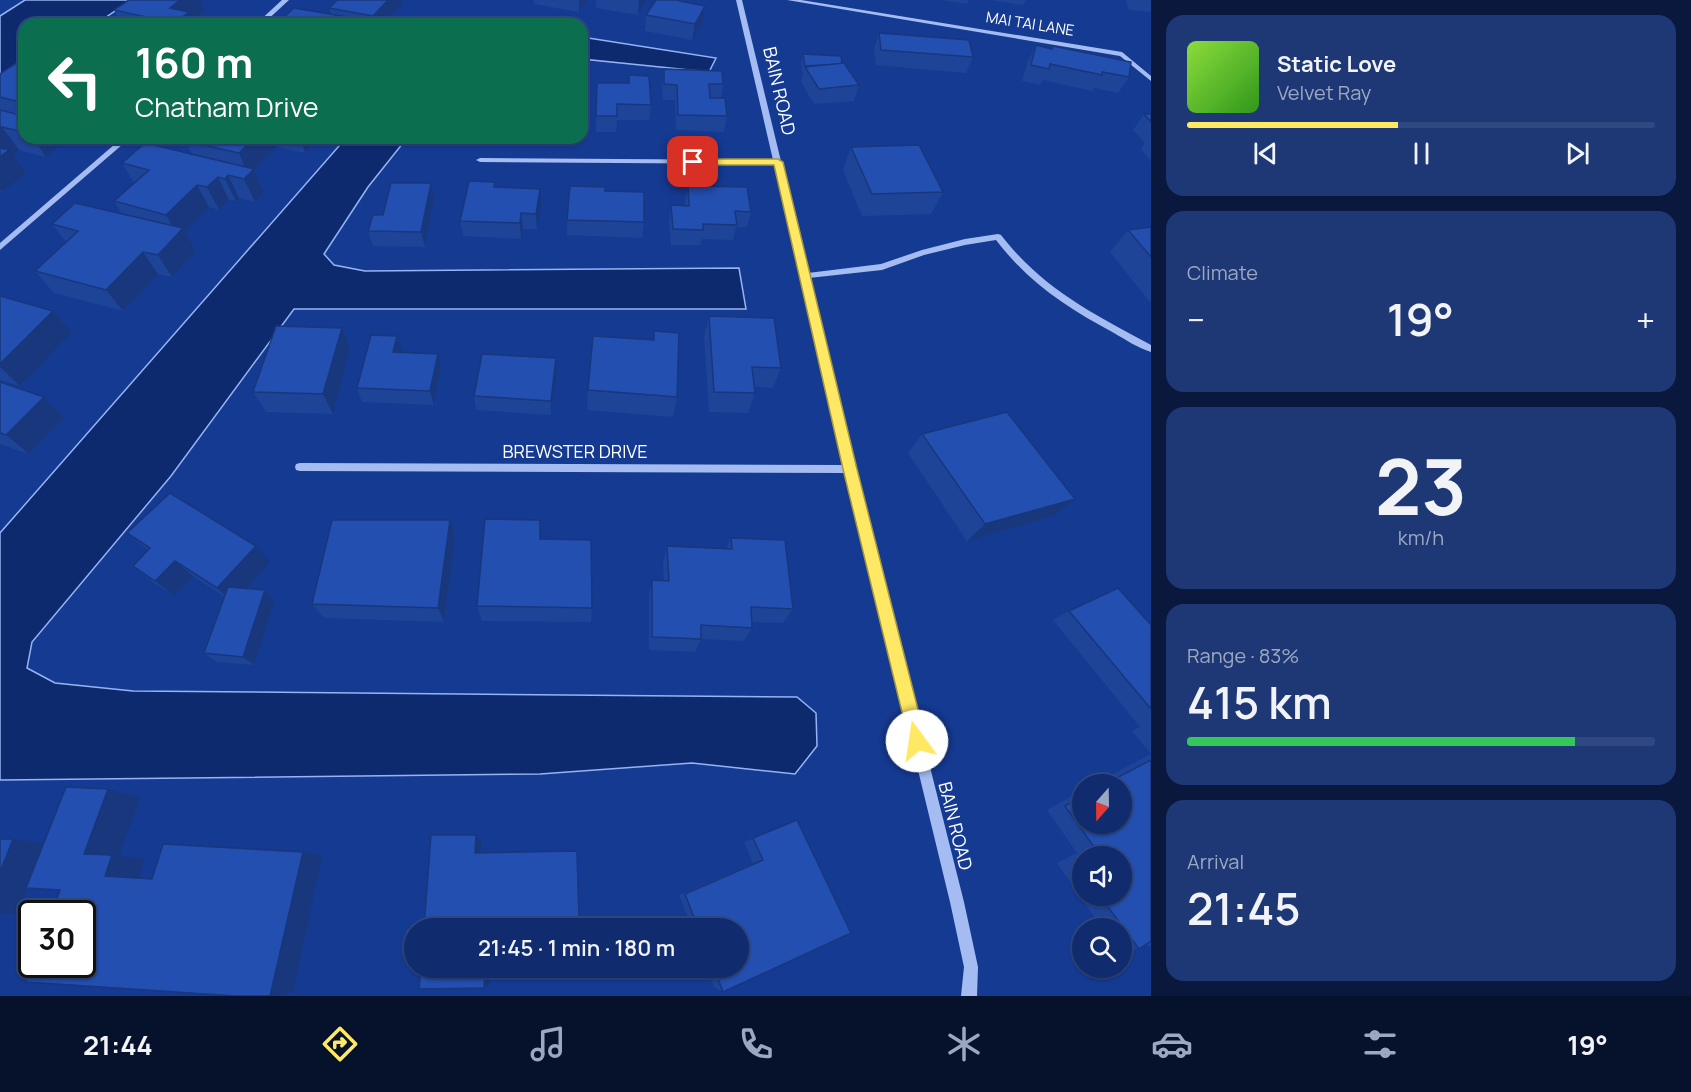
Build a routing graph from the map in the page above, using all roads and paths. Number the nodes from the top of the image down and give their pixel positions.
1 (286, 0) edge
2 (739, 0) edge
3 (790, 0) edge
4 (265, 18) edge
5 (1151, 79) edge
6 (119, 144) edge
7 (480, 160) dead end
8 (778, 162) junction
9 (0, 247) edge
10 (805, 276) junction
11 (1151, 349) edge
12 (300, 467) dead end
13 (850, 469) junction
14 (969, 996) edge

1 - 4 street
2 - 8 street, BAIN ROAD
3 - 5 street, MAI TAI LANE
6 - 9 street
7 - 8 street
8 - 10 street, BAIN ROAD
10 - 11 street
10 - 13 street, BAIN ROAD
12 - 13 street, BREWSTER DRIVE
13 - 14 street, BAIN ROAD

